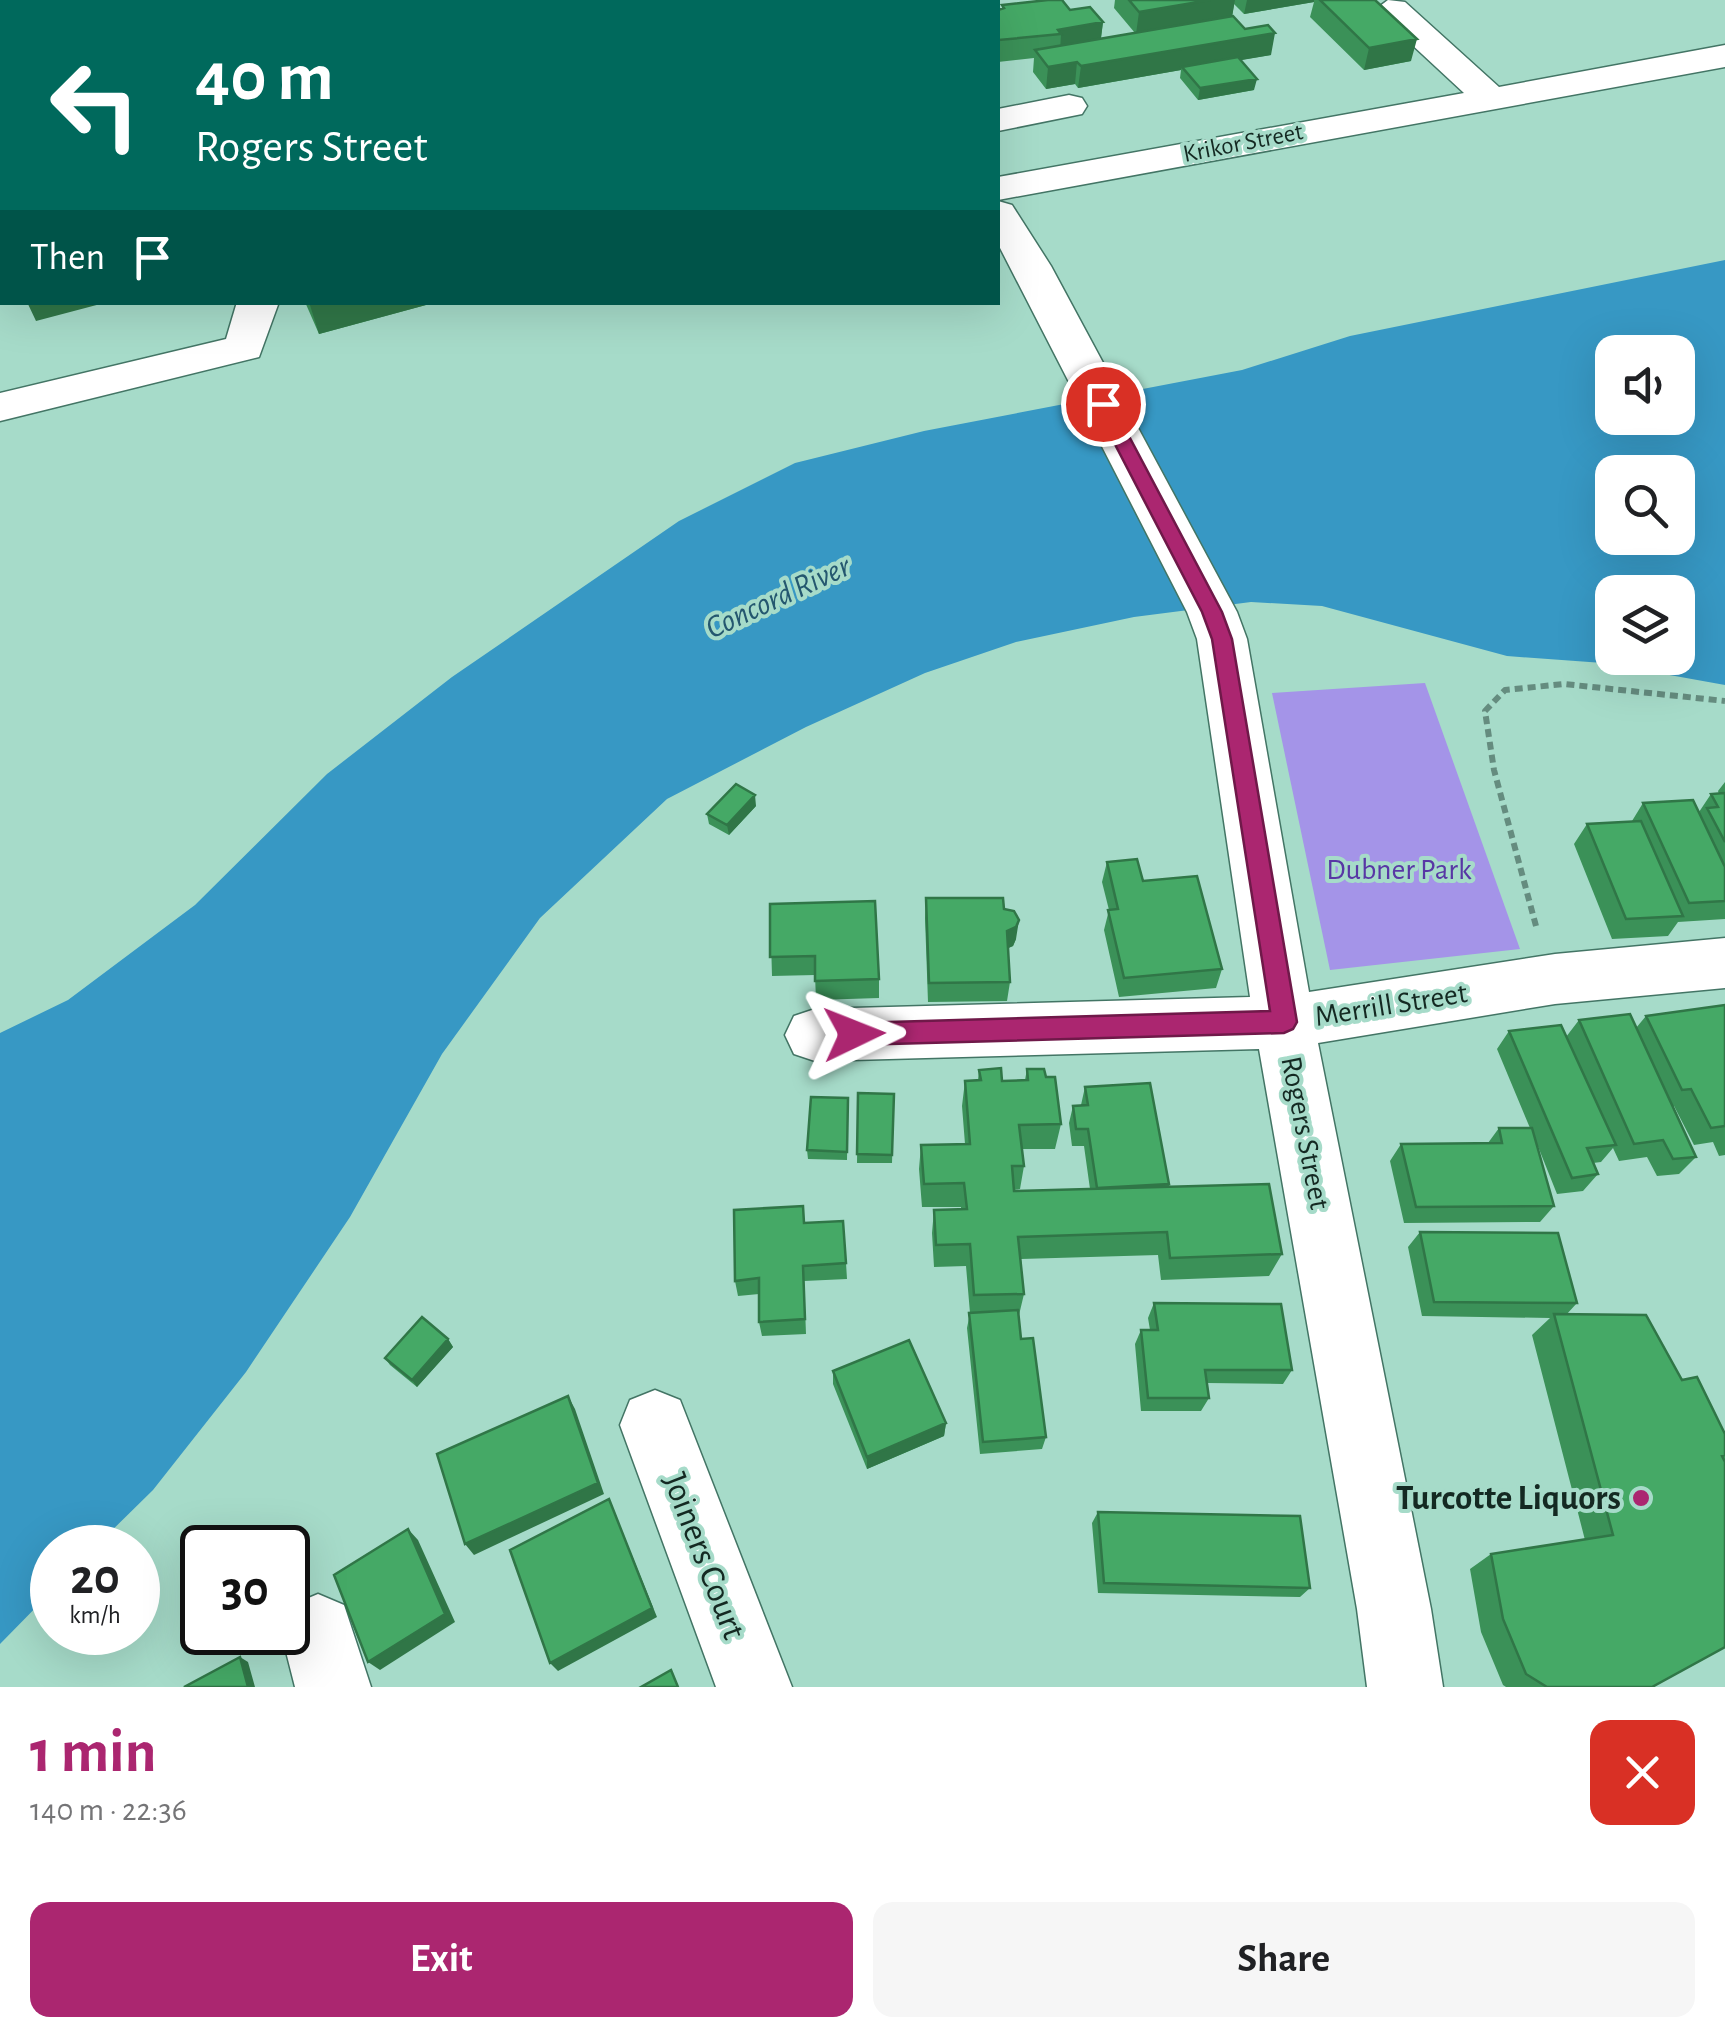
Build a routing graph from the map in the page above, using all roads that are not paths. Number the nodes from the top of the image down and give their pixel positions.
1 (1392, 10) edge
2 (1725, 56) edge
3 (1488, 98) junction
4 (1069, 106) dead end
5 (1000, 120) edge
6 (1000, 189) edge
7 (1000, 216) edge
8 (257, 305) edge
9 (0, 408) edge
10 (1725, 963) edge
11 (1284, 1022) junction
12 (815, 1035) dead end
13 (654, 1425) dead end
14 (754, 1687) edge
15 (1405, 1687) edge

1 - 3 street
2 - 3 street, Krikor Street
3 - 6 street, Krikor Street
4 - 5 street
7 - 11 street, Rogers Street
8 - 9 street
10 - 11 street, Merrill Street
11 - 12 street, Merrill Street
11 - 15 street, Rogers Street
13 - 14 street, Joiners Court

